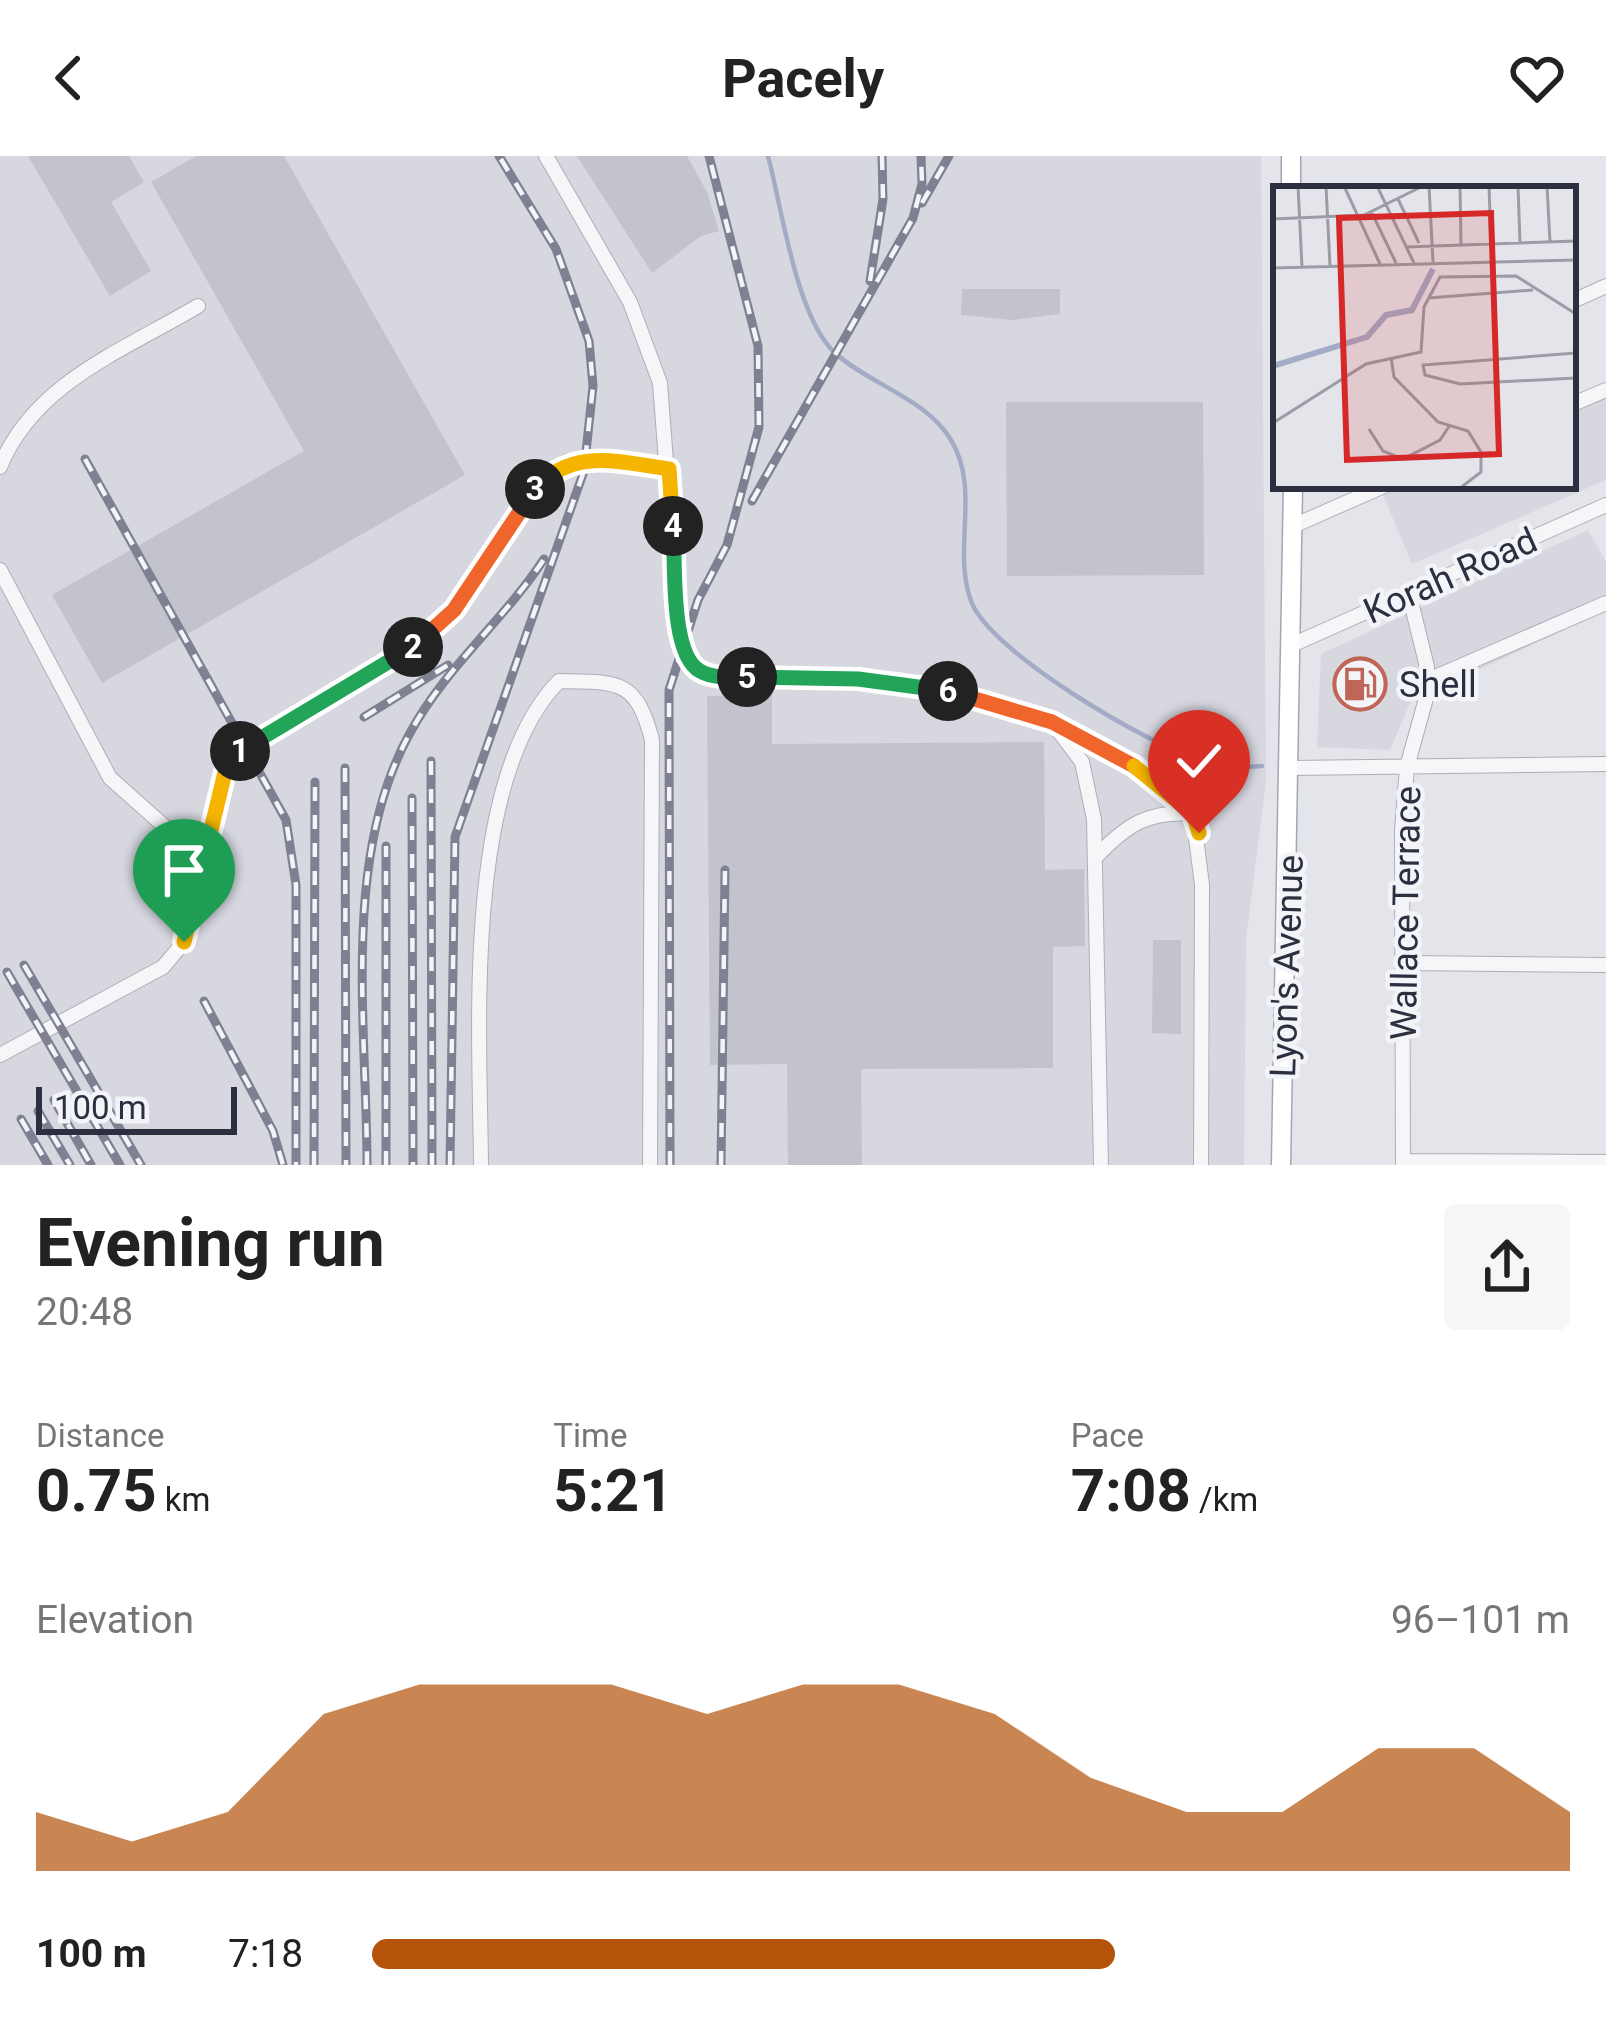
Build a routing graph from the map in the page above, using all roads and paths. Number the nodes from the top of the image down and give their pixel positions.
1 (545, 156) edge
2 (1606, 286) edge
3 (1576, 300) edge
4 (198, 306) dead end
5 (1606, 390) edge
6 (1576, 403) edge
7 (0, 467) edge
8 (669, 469) junction
9 (1293, 489) edge
10 (1377, 489) edge
11 (1606, 505) edge
12 (1293, 526) junction
13 (0, 569) edge
14 (1403, 596) junction
15 (1606, 603) edge
16 (1294, 644) junction
17 (1426, 681) junction
18 (1052, 722) junction
19 (1606, 764) edge
20 (1291, 767) junction
21 (1407, 767) junction
22 (1193, 814) junction
23 (207, 846) junction
24 (1096, 857) junction
25 (1402, 963) junction
26 (1606, 965) edge
27 (0, 1055) edge
28 (1606, 1162) edge
29 (1403, 1163) edge
30 (482, 1165) edge
31 (650, 1165) edge
32 (1101, 1165) edge
33 (1202, 1165) edge
34 (1281, 1165) edge

1 - 8 street
2 - 3 street
4 - 7 street
5 - 6 street
8 - 18 street
8 - 23 street
9 - 12 main road
10 - 12 street
11 - 14 street, Korah Road
12 - 16 main road
13 - 23 street
14 - 16 street, Korah Road
14 - 17 street, Wallace Terrace
15 - 17 street
16 - 20 main road
17 - 21 street, Wallace Terrace
18 - 22 street
18 - 24 street
19 - 21 street
20 - 21 street
20 - 34 main road, Lyon's Avenue
21 - 25 street, Wallace Terrace
22 - 24 street
22 - 33 street
23 - 27 street
24 - 32 street
25 - 26 street
25 - 29 street, Wallace Terrace
28 - 29 street
30 - 31 street

